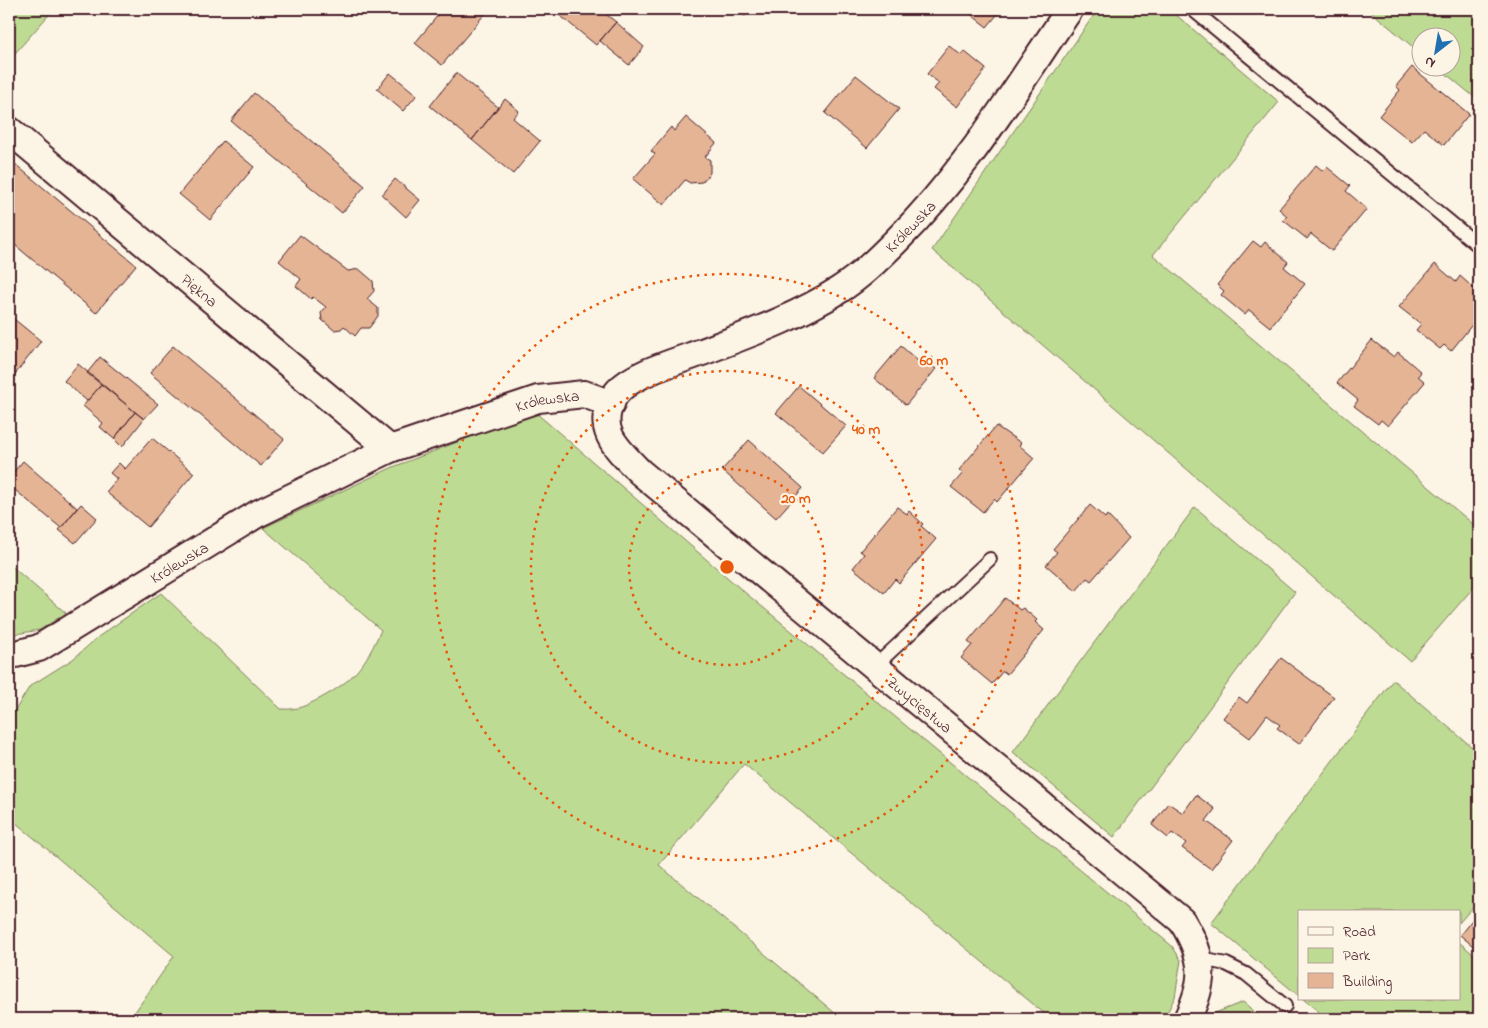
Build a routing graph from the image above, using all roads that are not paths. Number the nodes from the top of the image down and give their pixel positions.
1 (1070, 9) edge
2 (1192, 9) edge
3 (9, 130) edge
4 (1479, 246) edge
5 (611, 404) junction
6 (390, 449) junction
7 (990, 559) dead end
8 (9, 654) edge
9 (874, 667) junction
10 (1201, 959) junction
11 (1285, 1006) dead end
12 (1187, 1019) edge

1 - 5 street, Królewska
2 - 4 lane
3 - 6 street, Piękna
5 - 6 street, Królewska
5 - 9 street, Zwycięstwa
6 - 8 street, Królewska
7 - 9 lane
9 - 10 street, Zwycięstwa
10 - 11 lane
10 - 12 street, Zwycięstwa

